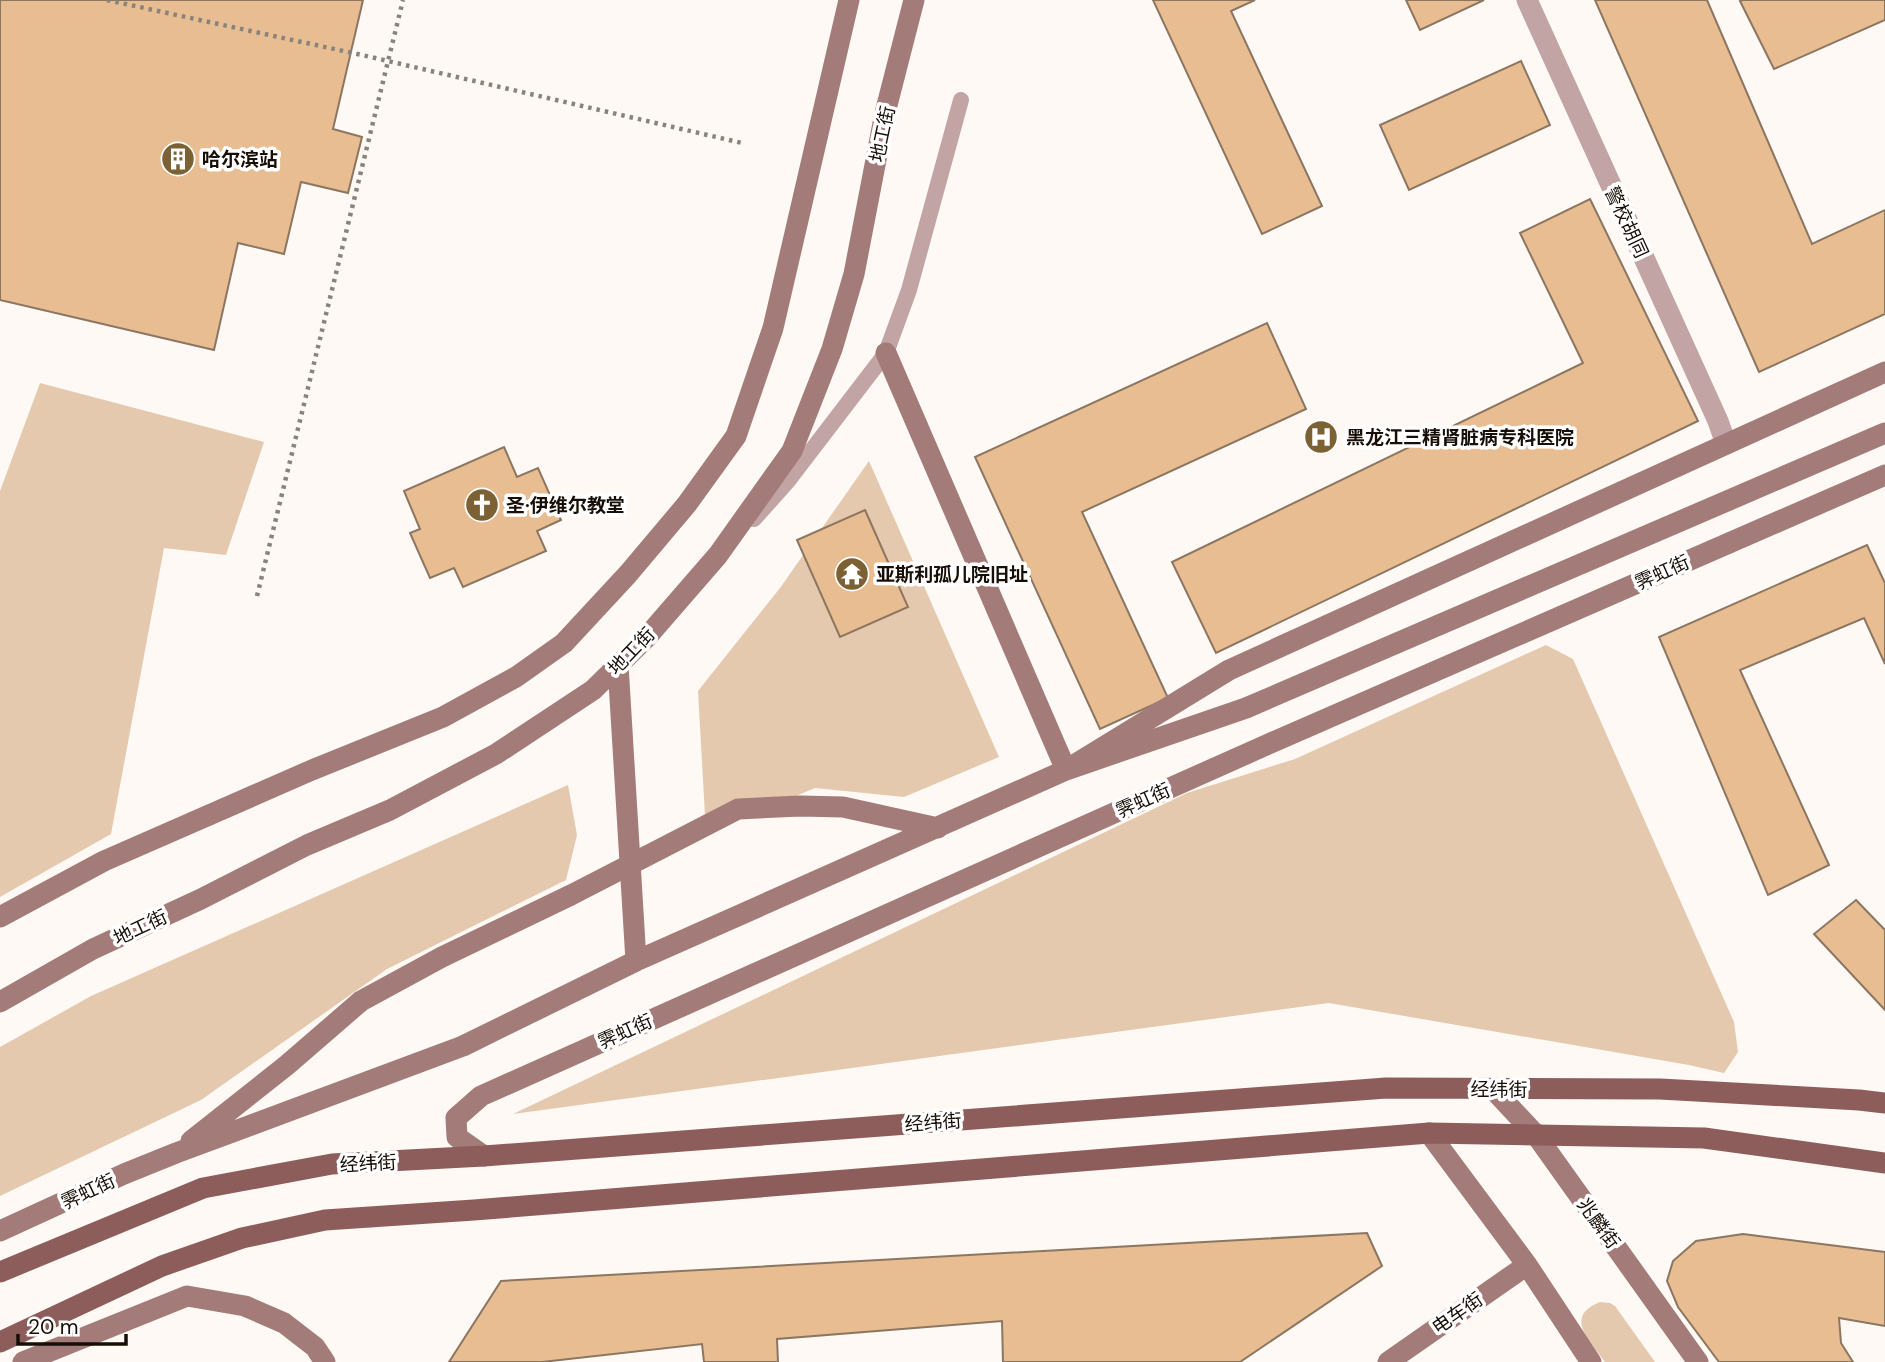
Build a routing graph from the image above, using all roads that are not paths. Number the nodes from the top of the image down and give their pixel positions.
1 (849, 0) edge
2 (914, 0) edge
3 (1527, 0) edge
4 (961, 100) dead end
5 (886, 354) junction
6 (1885, 372) edge
7 (1885, 433) edge
8 (1726, 444) junction
9 (1885, 475) edge
10 (685, 592) junction
11 (618, 665) junction
12 (1066, 770) junction
13 (937, 828) junction
14 (630, 864) junction
15 (0, 917) edge
16 (636, 961) junction
17 (0, 1002) edge
18 (1493, 1089) junction
19 (1885, 1090) edge
20 (1859, 1100) junction
21 (1885, 1103) edge
22 (1429, 1133) junction
23 (1536, 1135) junction
24 (176, 1153) junction
25 (484, 1156) junction
26 (1885, 1163) edge
27 (0, 1231) edge
28 (1527, 1265) junction
29 (0, 1272) edge
30 (0, 1342) edge
31 (23, 1362) edge
32 (325, 1362) edge
33 (1388, 1362) edge
34 (1591, 1362) edge
35 (1698, 1362) edge

1 - 15 main road
2 - 10 main road, 地工街
3 - 8 street, 警校胡同
4 - 5 lane
5 - 10 lane
5 - 12 main road
6 - 8 main road, 霁虹街
7 - 12 main road, 霁虹街
8 - 12 main road, 霁虹街
9 - 25 main road, 霁虹街
10 - 11 main road, 地工街
11 - 14 main road
11 - 17 main road, 地工街
12 - 13 main road, 霁虹街
13 - 14 main road, 霁虹街
13 - 16 main road, 霁虹街
14 - 16 main road
14 - 24 main road, 霁虹街
16 - 24 main road, 霁虹街
18 - 20 main road, 经纬街
18 - 23 main road, 兆麟街
18 - 25 main road, 经纬街
19 - 20 main road
20 - 21 main road, 经纬街
22 - 23 main road
22 - 28 main road
22 - 30 main road
23 - 26 main road
23 - 35 main road, 兆麟街
24 - 27 main road, 霁虹街
25 - 29 main road, 经纬街
28 - 33 main road, 电车街
28 - 34 main road
31 - 32 main road

